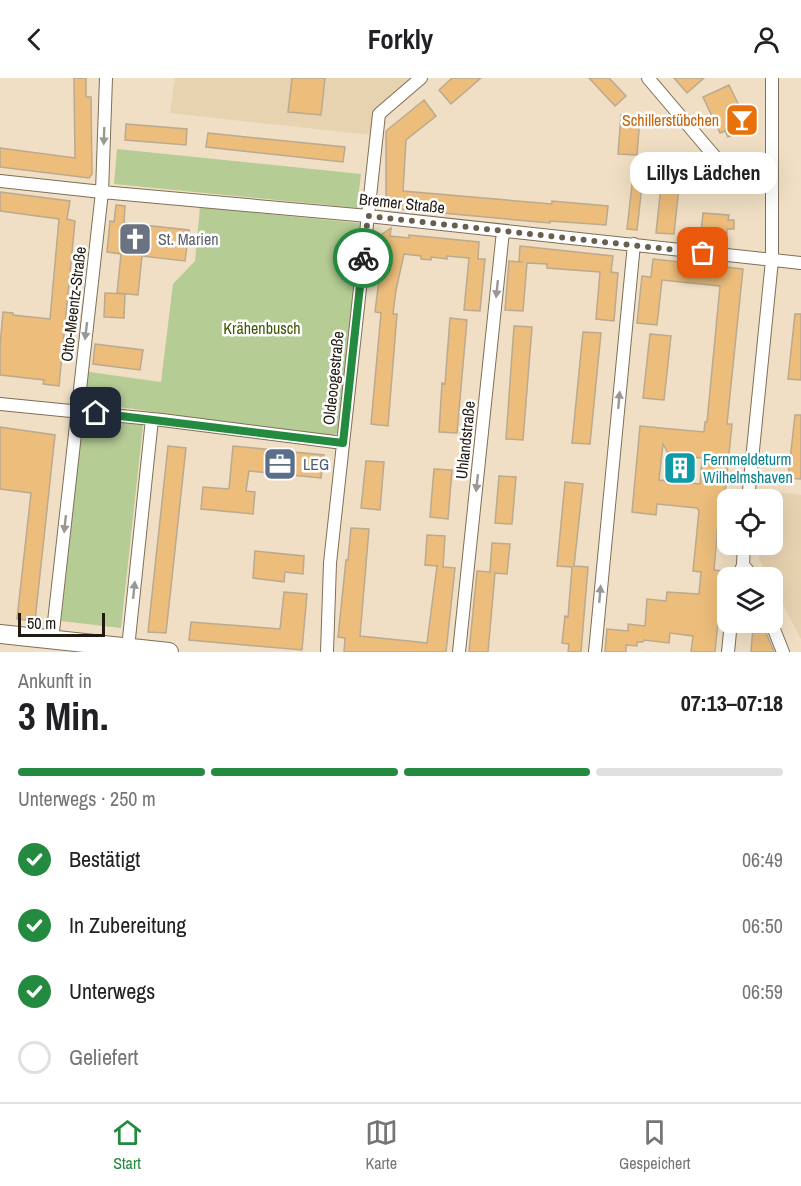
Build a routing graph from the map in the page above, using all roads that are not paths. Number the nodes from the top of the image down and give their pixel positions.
1 (106, 78) edge
2 (421, 78) edge
3 (648, 78) edge
4 (772, 78) edge
5 (724, 164) junction
6 (772, 164) junction
7 (772, 180) junction
8 (0, 181) edge
9 (102, 192) junction
10 (368, 216) junction
11 (503, 231) junction
12 (634, 244) junction
13 (772, 260) junction
14 (801, 263) edge
15 (0, 404) edge
16 (77, 411) junction
17 (152, 419) junction
18 (343, 443) junction
19 (749, 489) edge
20 (743, 555) edge
21 (743, 565) edge
22 (730, 633) edge
23 (775, 633) edge
24 (0, 634) edge
25 (52, 640) junction
26 (128, 648) junction
27 (169, 652) edge
28 (327, 652) edge
29 (459, 652) edge
30 (595, 652) edge
31 (728, 652) edge
32 (783, 652) edge

1 -> 9 street, Otto-Meentz-Straße
2 - 10 street, Oldeoogestraße
3 - 5 street
4 - 6 street
5 - 6 street
5 - 7 street
6 - 7 street
7 - 13 street
8 - 9 street, Bremer Straße
9 - 10 street, Bremer Straße
9 -> 16 street, Otto-Meentz-Straße
10 - 11 street, Bremer Straße
10 - 18 street, Oldeoogestraße
11 - 12 street, Bremer Straße
11 -> 29 street, Uhlandstraße
12 - 13 street, Bremer Straße
30 -> 12 street
13 - 14 street, Bremer Straße
13 - 19 street
15 - 16 street
16 - 17 street
16 -> 25 street, Otto-Meentz-Straße
17 - 18 street
26 -> 17 street
18 - 28 street, Oldeoogestraße
20 - 21 street
22 - 31 street
23 - 32 street
24 - 25 main road
25 - 26 main road
26 - 27 main road

